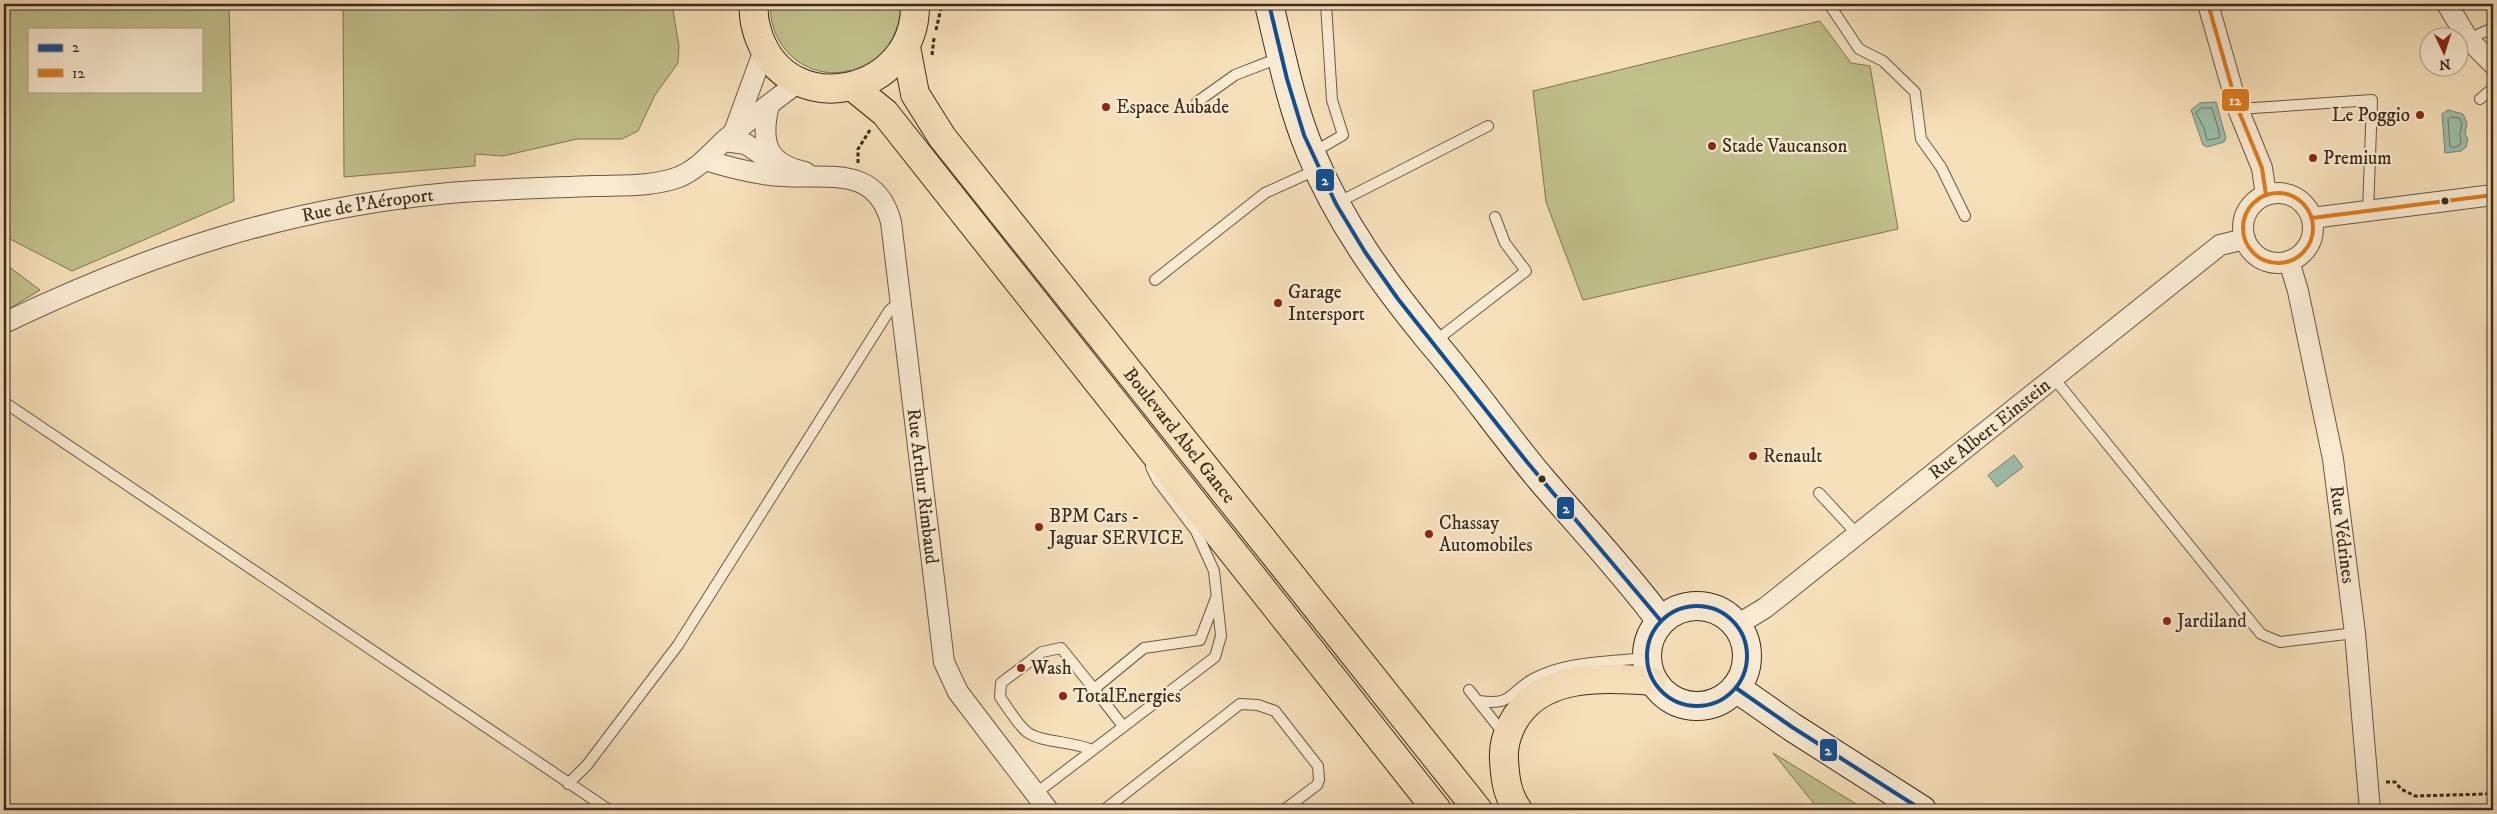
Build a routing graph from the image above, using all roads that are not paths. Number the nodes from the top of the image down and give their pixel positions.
1 (754, 4) edge
2 (915, 4) edge
3 (1270, 4) edge
4 (1326, 4) edge
5 (1829, 4) edge
6 (2208, 4) edge
7 (2447, 4) edge
8 (2461, 28) edge
9 (2493, 28) edge
10 (2470, 38) edge
11 (2470, 41) edge
12 (906, 47) junction
13 (764, 50) junction
14 (1282, 57) junction
15 (2493, 64) edge
16 (799, 82) junction
17 (854, 87) junction
18 (2493, 88) edge
19 (2480, 99) dead end
20 (1197, 102) dead end
21 (769, 105) junction
22 (2238, 109) junction
23 (1488, 126) dead end
24 (729, 138) junction
25 (706, 160) junction
26 (1315, 161) junction
27 (789, 168) junction
28 (821, 175) junction
29 (2493, 195) edge
30 (2266, 196) junction
31 (1336, 204) junction
32 (2368, 213) junction
33 (1965, 216) dead end
34 (1495, 217) dead end
35 (2312, 218) junction
36 (2245, 238) junction
37 (2289, 262) junction
38 (1155, 280) dead end
39 (900, 301) junction
40 (4, 323) edge
41 (1434, 343) junction
42 (2053, 377) junction
43 (4, 402) edge
44 (1125, 417) junction
45 (1819, 493) dead end
46 (1857, 534) junction
47 (1217, 597) junction
48 (1660, 621) junction
49 (1737, 625) junction
50 (2355, 633) junction
51 (1649, 669) junction
52 (1736, 688) junction
53 (1094, 689) junction
54 (1469, 690) dead end
55 (1479, 701) junction
56 (1123, 726) junction
57 (1506, 737) junction
58 (1092, 750) junction
59 (568, 784) junction
60 (1041, 789) junction
61 (609, 810) edge
62 (1048, 810) edge
63 (1104, 810) edge
64 (1284, 810) edge
65 (1437, 810) edge
66 (1478, 810) edge
67 (1518, 810) edge
68 (1922, 810) edge
69 (2370, 810) edge

1 - 13 main road
2 - 12 main road
3 - 14 street
4 - 26 lane
5 - 33 lane
6 - 22 street
7 - 8 street
9 - 10 lane
11 - 15 street
12 - 17 main road
12 - 66 main road, Boulevard Abel Gance
13 - 16 main road
13 - 24 street, Rue de l'Aéroport
14 - 20 lane
14 - 26 street
16 - 17 main road
16 - 21 street, Rue de l'Aéroport
17 - 44 main road, Boulevard Abel Gance
18 - 19 lane
21 - 24 street, Rue de l'Aéroport
21 - 27 street, Rue Arthur Rimbaud
22 - 30 street
22 - 32 lane
23 - 31 lane
24 - 25 street, Rue de l'Aéroport
24 - 27 street, Rue Arthur Rimbaud
25 - 28 street, Rue Arthur Rimbaud
25 - 40 street, Rue de l'Aéroport
26 - 31 street
26 - 38 lane
27 - 28 street, Rue Arthur Rimbaud
28 - 39 street, Rue Arthur Rimbaud
29 - 32 street
30 - 35 street
30 - 36 street
31 - 41 street
32 - 35 street
34 - 41 lane
35 - 37 street
36 - 37 street
36 - 42 street, Rue Albert Einstein
37 - 50 street, Rue Védrines
39 - 59 lane
39 - 60 street, Rue Arthur Rimbaud
41 - 48 street
42 - 46 street, Rue Albert Einstein
42 - 50 lane
43 - 59 lane
44 - 47 lane
44 - 65 main road, Boulevard Abel Gance
45 - 46 lane
46 - 49 street, Rue Albert Einstein
47 - 53 lane
47 - 56 lane
48 - 49 street
48 - 51 street
49 - 52 street
50 - 69 street, Rue Védrines
51 - 52 street
51 - 55 lane
51 - 57 main road
52 - 68 street
53 - 56 lane
53 - 58 lane
54 - 55 lane
55 - 57 lane
56 - 58 lane
57 - 67 main road
58 - 60 lane
59 - 61 lane
60 - 62 street, Rue Arthur Rimbaud
63 - 64 lane

